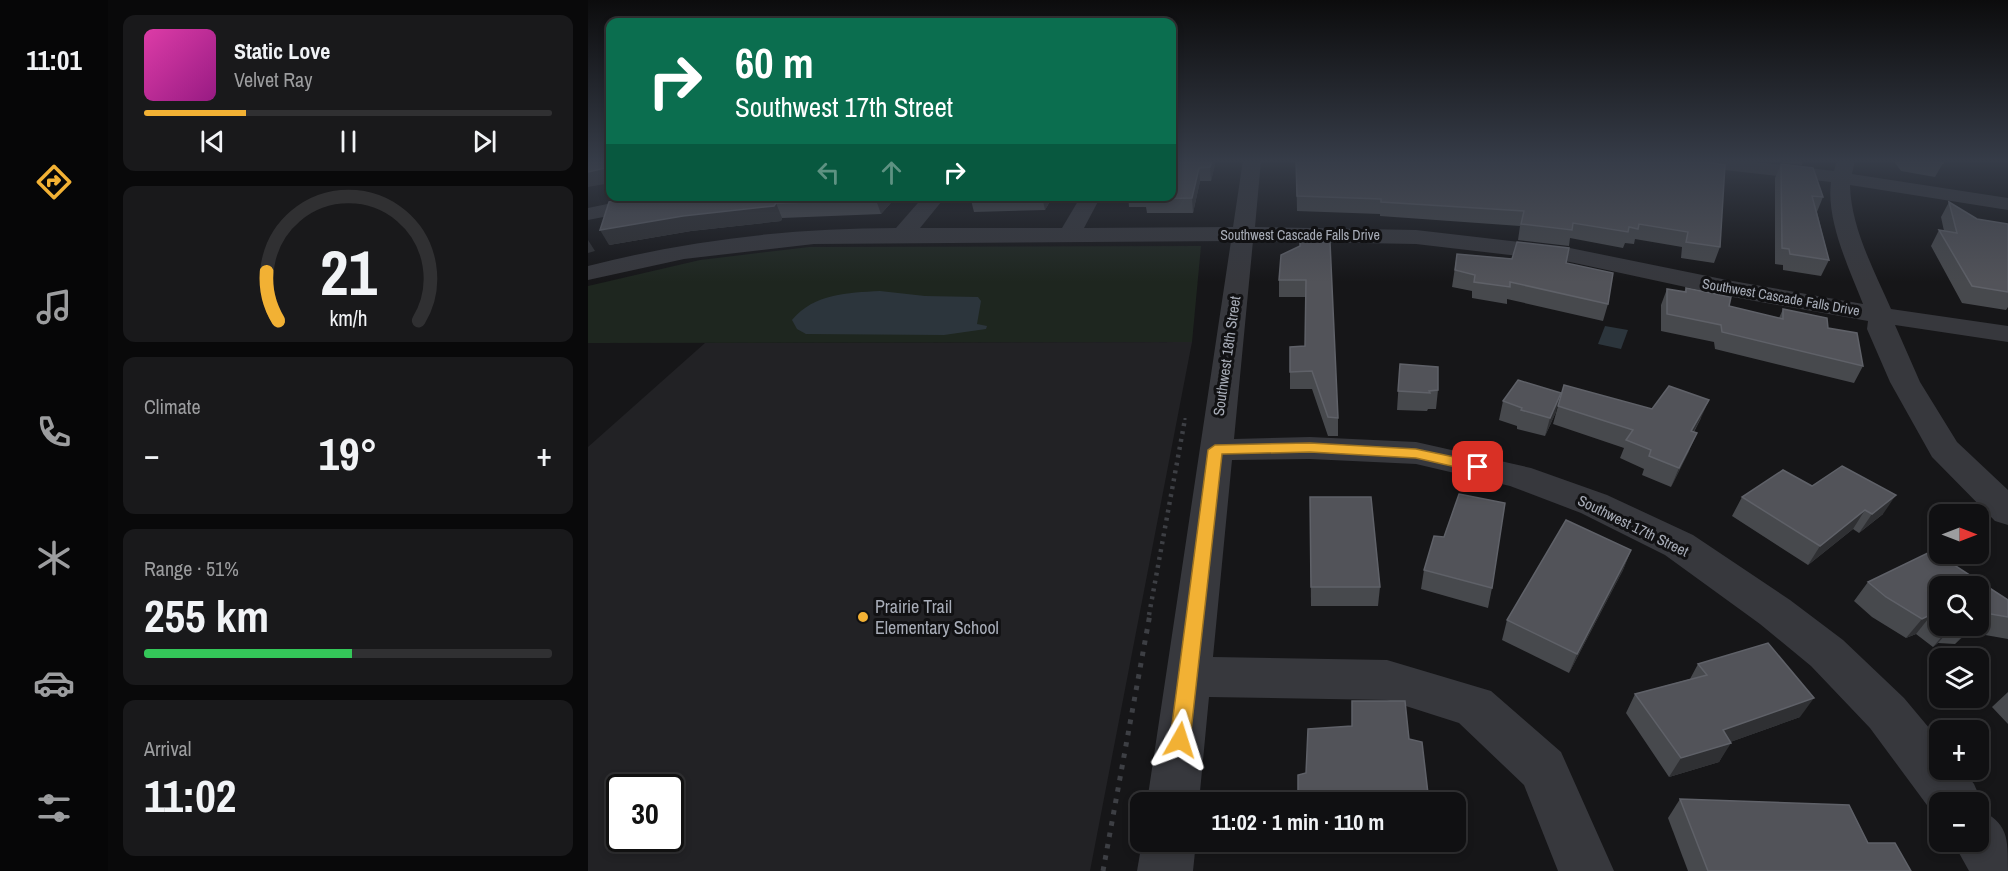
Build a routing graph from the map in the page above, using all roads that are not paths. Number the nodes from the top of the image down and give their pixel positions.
1 (655, 201) edge
2 (932, 201) edge
3 (1087, 201) edge
4 (1248, 201) edge
5 (1840, 201) edge
6 (1992, 201) edge
7 (2008, 204) edge
8 (588, 214) edge
9 (902, 235) junction
10 (1069, 235) junction
11 (1244, 235) junction
12 (588, 273) edge
13 (1881, 315) junction
14 (2008, 334) edge
15 (1215, 450) junction
16 (2008, 512) edge
17 (1187, 677) junction
18 (1174, 792) edge
19 (1948, 792) edge
20 (1168, 852) edge
21 (1989, 852) edge
22 (1165, 871) edge
23 (1586, 871) edge
24 (2002, 871) edge

1 - 8 street
2 - 9 street
3 - 10 street
4 - 11 street, Southwest 18th Street
5 - 13 street
6 - 7 street
9 - 10 street, Southwest Cascade Falls Drive
9 - 12 street, Southwest Cascade Falls Drive
10 - 11 street, Southwest Cascade Falls Drive
11 - 13 street, Southwest Cascade Falls Drive
11 - 15 street, Southwest 18th Street
13 - 14 street, Southwest Cascade Falls Drive
13 - 16 street
15 - 17 street, Southwest 18th Street
15 - 19 street, Southwest 17th Street
17 - 18 street, Southwest 18th Street
17 - 23 street
20 - 22 street
21 - 24 street

